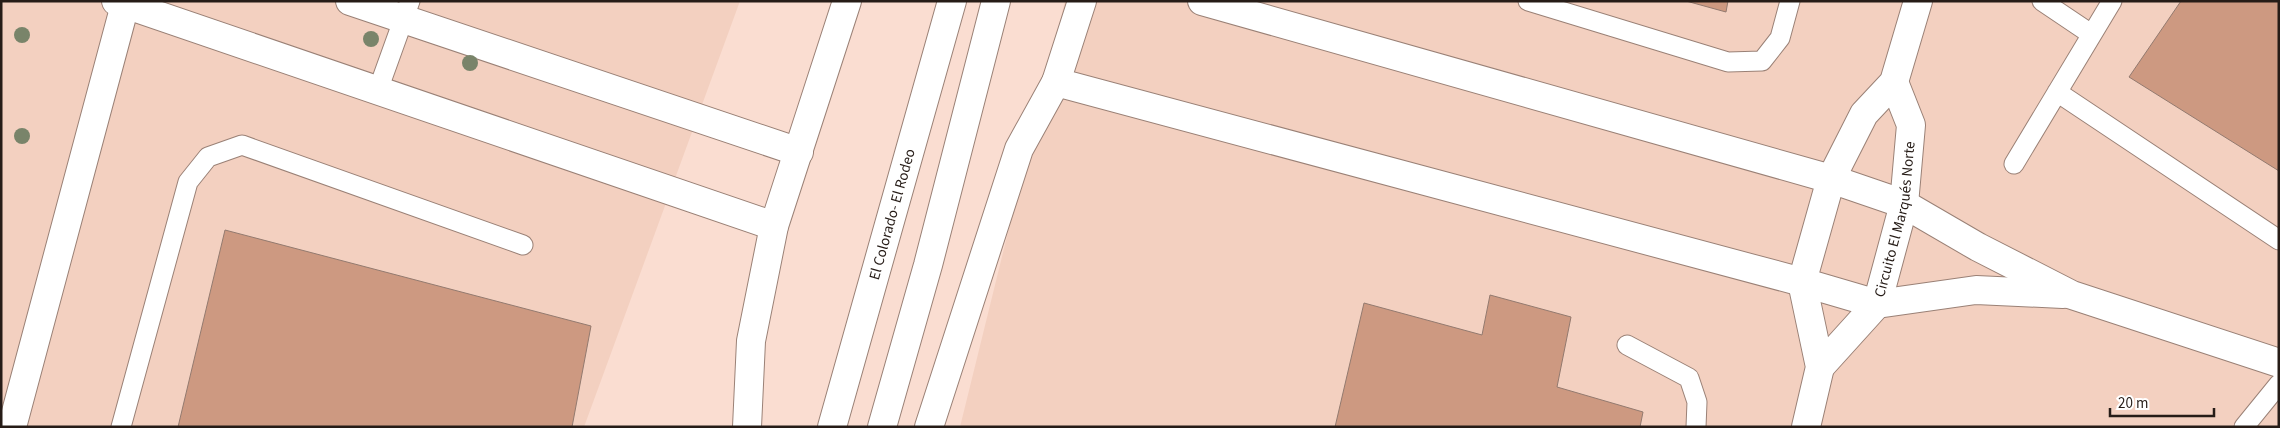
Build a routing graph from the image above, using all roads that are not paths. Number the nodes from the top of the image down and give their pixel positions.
1 (350, 1) edge
2 (847, 1) edge
3 (952, 1) edge
4 (996, 1) edge
5 (1082, 1) edge
6 (1202, 1) edge
7 (1528, 1) edge
8 (1790, 1) edge
9 (1918, 1) edge
10 (2042, 1) edge
11 (2112, 1) edge
12 (122, 2) edge
13 (407, 10) edge
14 (2091, 34) junction
15 (1056, 82) junction
16 (1894, 82) junction
17 (378, 90) junction
18 (2056, 92) junction
19 (799, 152) junction
20 (2014, 164) dead end
21 (1831, 179) junction
22 (1904, 204) junction
23 (774, 226) junction
24 (2279, 240) edge
25 (523, 245) dead end
26 (1802, 282) junction
27 (2072, 295) junction
28 (1877, 304) junction
29 (1627, 345) dead end
30 (2279, 363) edge
31 (1820, 368) junction
32 (2279, 384) edge
33 (12, 427) edge
34 (121, 427) edge
35 (747, 427) edge
36 (832, 427) edge
37 (882, 427) edge
38 (928, 427) edge
39 (1696, 427) edge
40 (1806, 427) edge
41 (2244, 427) edge

1 - 13 street
2 - 19 street
3 - 36 street, El Colorado- El Rodeo
4 - 37 street
5 - 15 street
6 - 21 street
7 - 8 lane
9 - 16 street, Circuito El Marqués Norte
10 - 14 lane
11 - 14 lane
12 - 17 street
12 - 33 street
13 - 17 lane
13 - 19 street
14 - 18 lane
15 - 26 street
15 - 38 street
16 - 21 street, Circuito El Marqués Norte
16 - 22 street, Circuito El Marqués Norte
17 - 23 street
18 - 20 lane
18 - 24 lane
19 - 23 street
21 - 22 street
21 - 26 street, Circuito El Marqués Norte
22 - 27 street
22 - 28 street, Circuito El Marqués Norte
23 - 35 street
25 - 34 lane
26 - 28 street
26 - 31 street, Circuito El Marqués Norte
27 - 28 street
27 - 30 street
28 - 31 street, Circuito El Marqués Norte
29 - 39 lane
31 - 40 street, Circuito El Marqués Norte
32 - 41 lane

